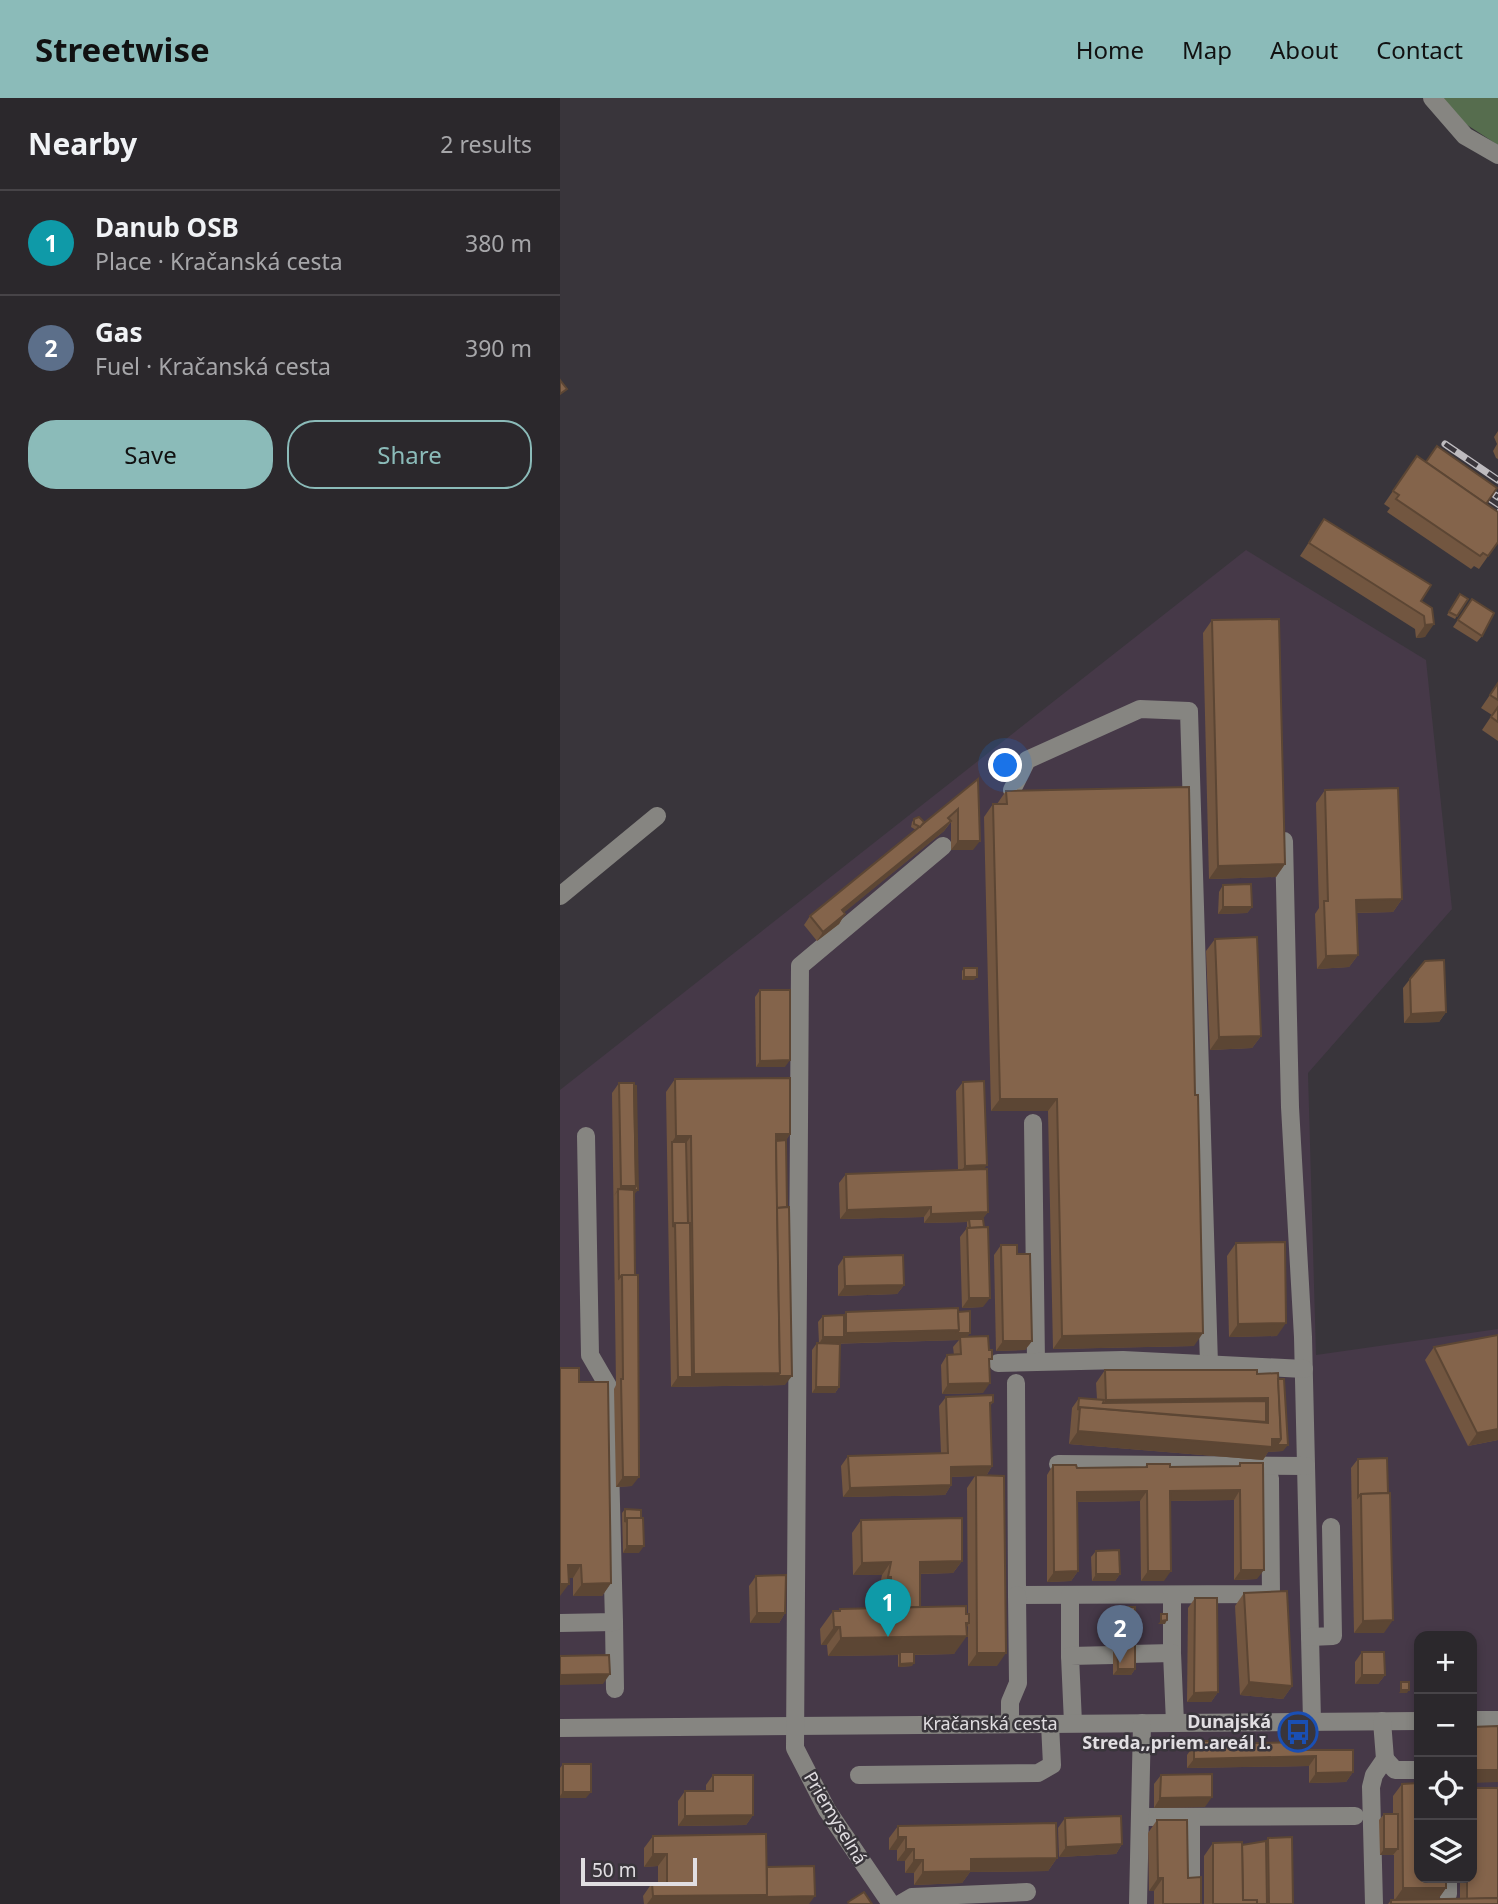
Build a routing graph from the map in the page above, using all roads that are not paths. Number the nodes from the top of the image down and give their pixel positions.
1 (1432, 98) edge
2 (1498, 155) edge
3 (1012, 790) edge
4 (657, 816) dead end
5 (1284, 821) edge
6 (943, 846) dead end
7 (560, 896) edge
8 (1033, 1123) dead end
9 (586, 1136) dead end
10 (1036, 1362) junction
11 (998, 1363) dead end
12 (1209, 1364) junction
13 (1304, 1369) junction
14 (1016, 1383) dead end
15 (1058, 1464) edge
16 (1306, 1466) junction
17 (1270, 1478) dead end
18 (1331, 1527) dead end
19 (1017, 1595) junction
20 (1070, 1595) junction
21 (1172, 1595) junction
22 (614, 1622) junction
23 (560, 1623) edge
24 (1310, 1637) junction
25 (1172, 1653) junction
26 (1070, 1656) junction
27 (615, 1689) dead end
28 (1477, 1720) edge
29 (1498, 1720) edge
30 (1312, 1721) junction
31 (1382, 1721) junction
32 (1414, 1721) edge
33 (1073, 1723) junction
34 (1142, 1723) junction
35 (1175, 1723) junction
36 (1010, 1724) junction
37 (1050, 1724) junction
38 (795, 1726) junction
39 (560, 1728) edge
40 (1385, 1759) junction
41 (1414, 1770) edge
42 (859, 1775) dead end
43 (1355, 1816) dead end
44 (1140, 1817) junction
45 (1191, 1817) junction
46 (1191, 1880) edge
47 (1027, 1892) dead end
48 (891, 1904) edge
49 (900, 1904) edge
50 (1138, 1904) edge
51 (1374, 1904) edge

1 - 2 street
3 - 12 street
4 - 7 street
5 - 13 street
6 - 38 street, Priemyselná
8 - 10 street
9 - 22 street
10 - 11 street
10 - 12 street
12 - 13 street
13 - 16 street
14 - 19 street
15 - 16 street
16 - 24 street
17 - 21 street
18 - 24 street
19 - 20 street
19 - 36 street
20 - 21 street
20 - 26 street
21 - 25 street
22 - 23 street
22 - 27 street
24 - 30 street
25 - 26 street
25 - 35 street
26 - 33 street
28 - 29 street
30 - 31 street, Kračanská cesta
30 - 35 street, Kračanská cesta
31 - 32 street, Kračanská cesta
31 - 40 street
33 - 34 street, Kračanská cesta
33 - 37 street, Kračanská cesta
34 - 35 street, Kračanská cesta
34 - 44 street
36 - 37 street, Kračanská cesta
36 - 38 street, Kračanská cesta
37 - 42 street
38 - 39 street, Kračanská cesta
38 - 48 street, Priemyselná
40 - 41 street
40 - 51 street
43 - 45 street
44 - 45 street
44 - 50 street
45 - 46 street
47 - 49 street

